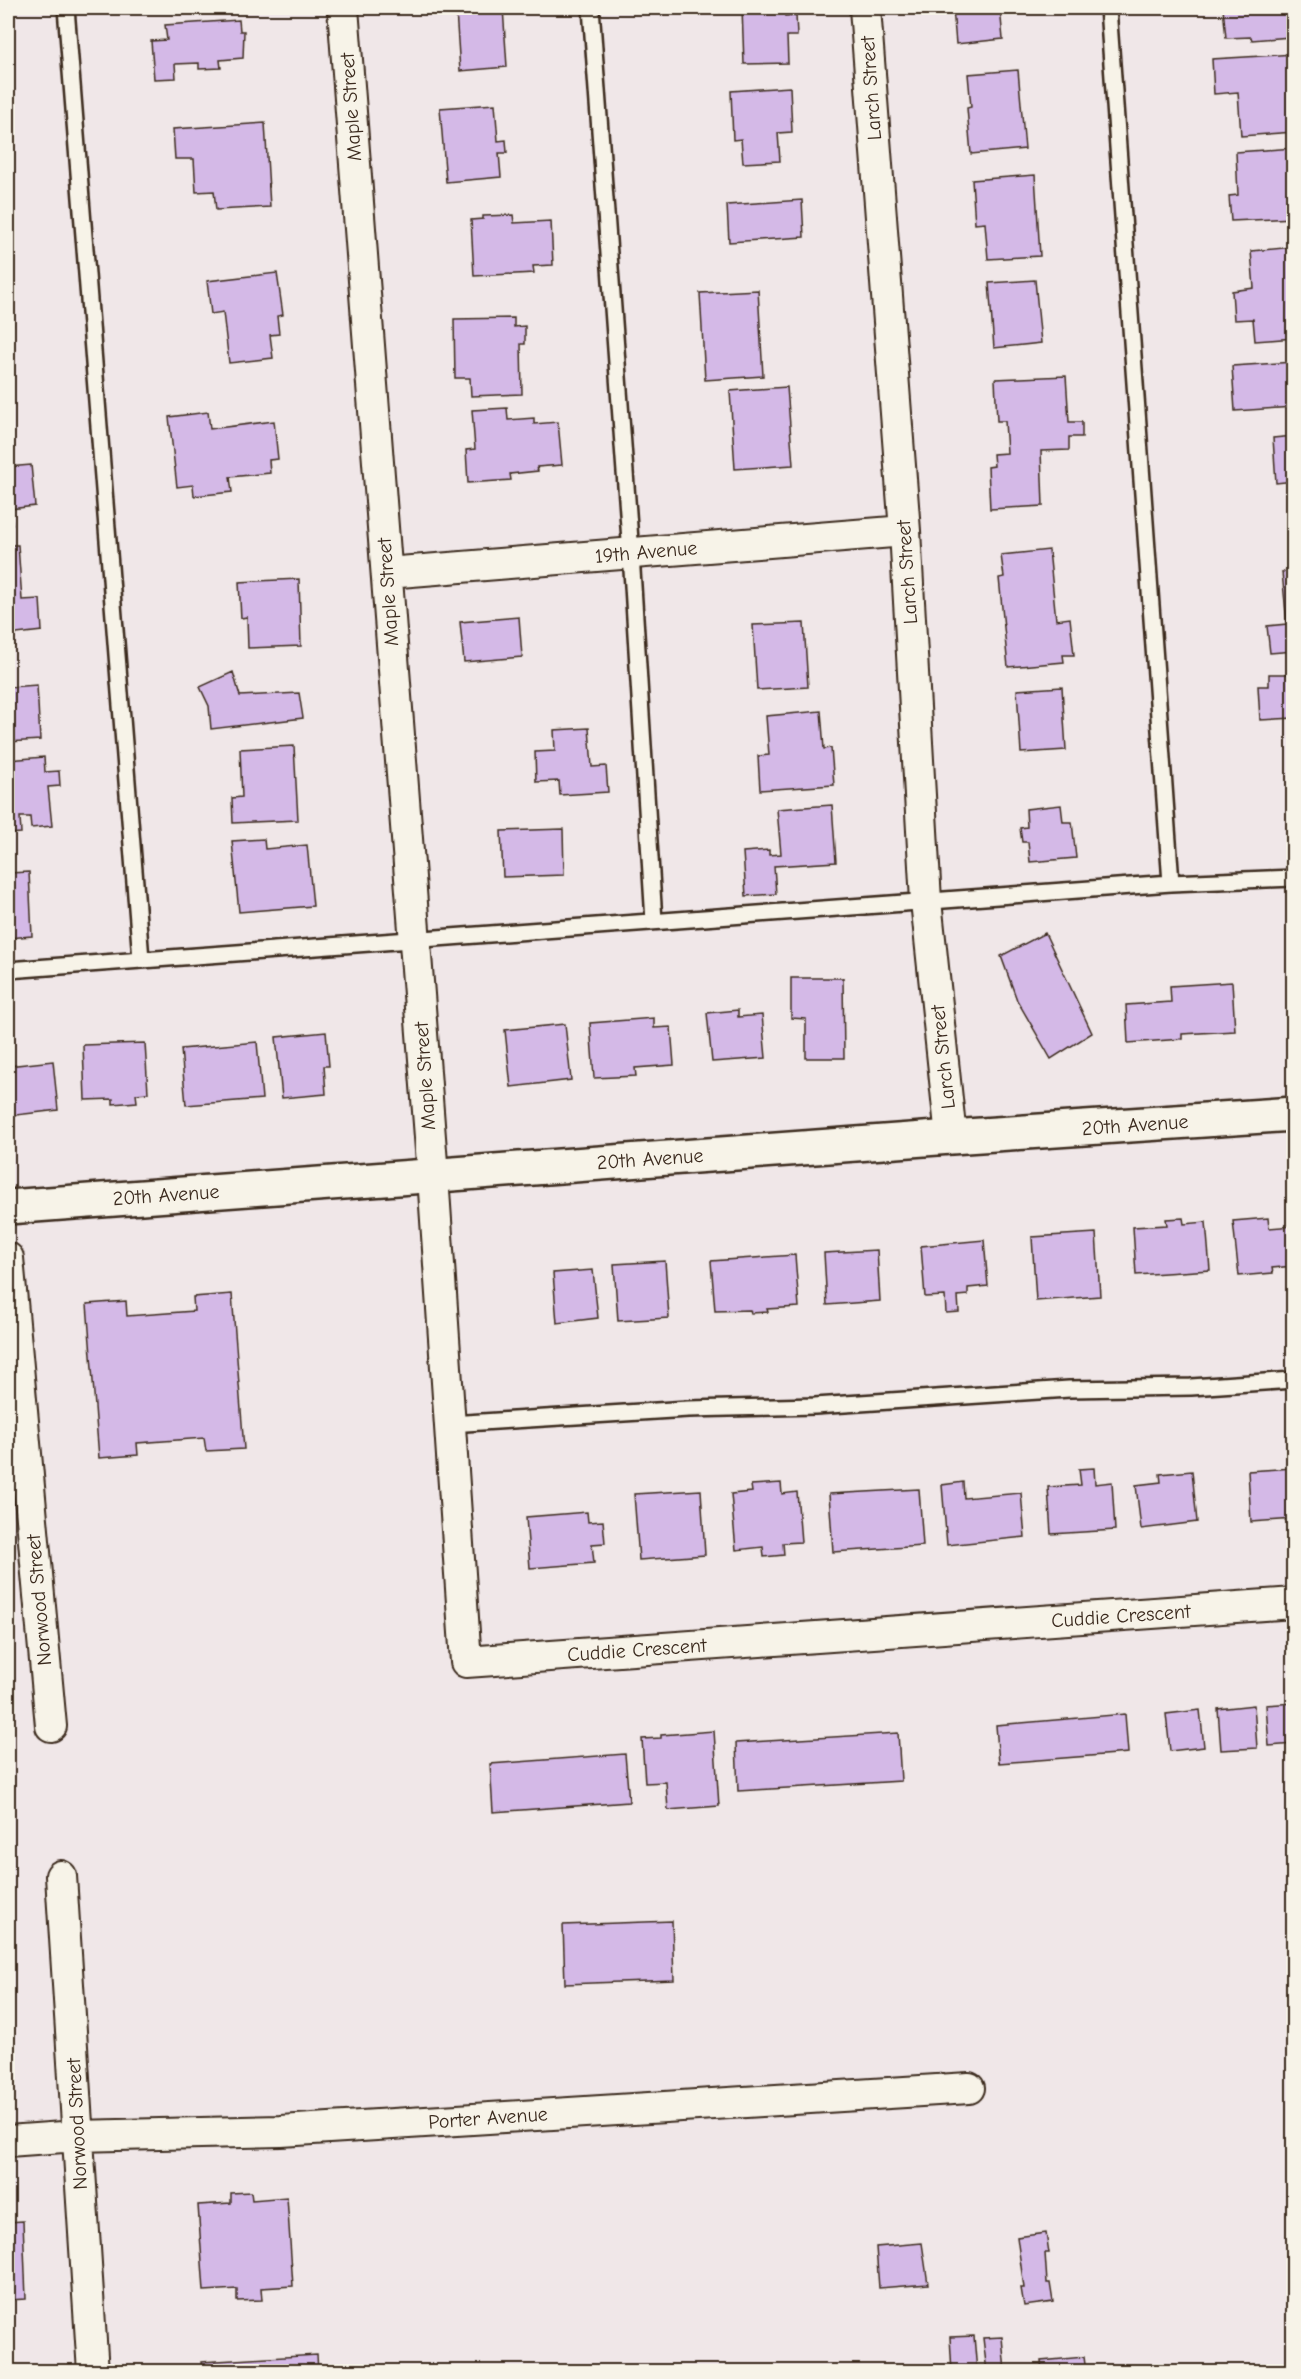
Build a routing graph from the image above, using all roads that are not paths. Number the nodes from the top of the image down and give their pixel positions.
1 (66, 8) edge
2 (343, 8) edge
3 (591, 8) edge
4 (865, 8) edge
5 (1108, 8) edge
6 (904, 531) junction
7 (631, 554) junction
8 (387, 573) junction
9 (1293, 878) edge
10 (1171, 883) junction
11 (926, 901) junction
12 (654, 921) junction
13 (415, 939) junction
14 (141, 959) junction
15 (8, 970) edge
16 (1293, 1114) edge
17 (951, 1137) junction
18 (433, 1176) junction
19 (8, 1207) edge
20 (8, 1258) edge
21 (1293, 1380) edge
22 (450, 1425) junction
23 (1293, 1604) edge
24 (51, 1726) dead end
25 (61, 1876) dead end
26 (969, 2088) dead end
27 (77, 2136) junction
28 (8, 2141) edge
29 (93, 2372) edge

1 - 14 lane
2 - 8 street, Maple Street
3 - 7 lane
4 - 6 street, Larch Street
5 - 10 lane
6 - 7 street, 19th Avenue
6 - 11 street, Larch Street
7 - 8 street, 19th Avenue
7 - 12 lane
8 - 13 street, Maple Street
9 - 10 lane
10 - 11 lane
11 - 12 lane
11 - 17 street, Larch Street
12 - 13 lane
13 - 14 lane
13 - 18 street, Maple Street
14 - 15 lane
16 - 17 street, 20th Avenue
17 - 18 street, 20th Avenue
18 - 19 street, 20th Avenue
18 - 22 street, Cuddie Crescent
20 - 24 street, Norwood Street
21 - 22 lane
22 - 23 street, Cuddie Crescent
25 - 27 street, Norwood Street
26 - 27 street, Porter Avenue
27 - 28 street, Porter Avenue
27 - 29 street, Norwood Street

